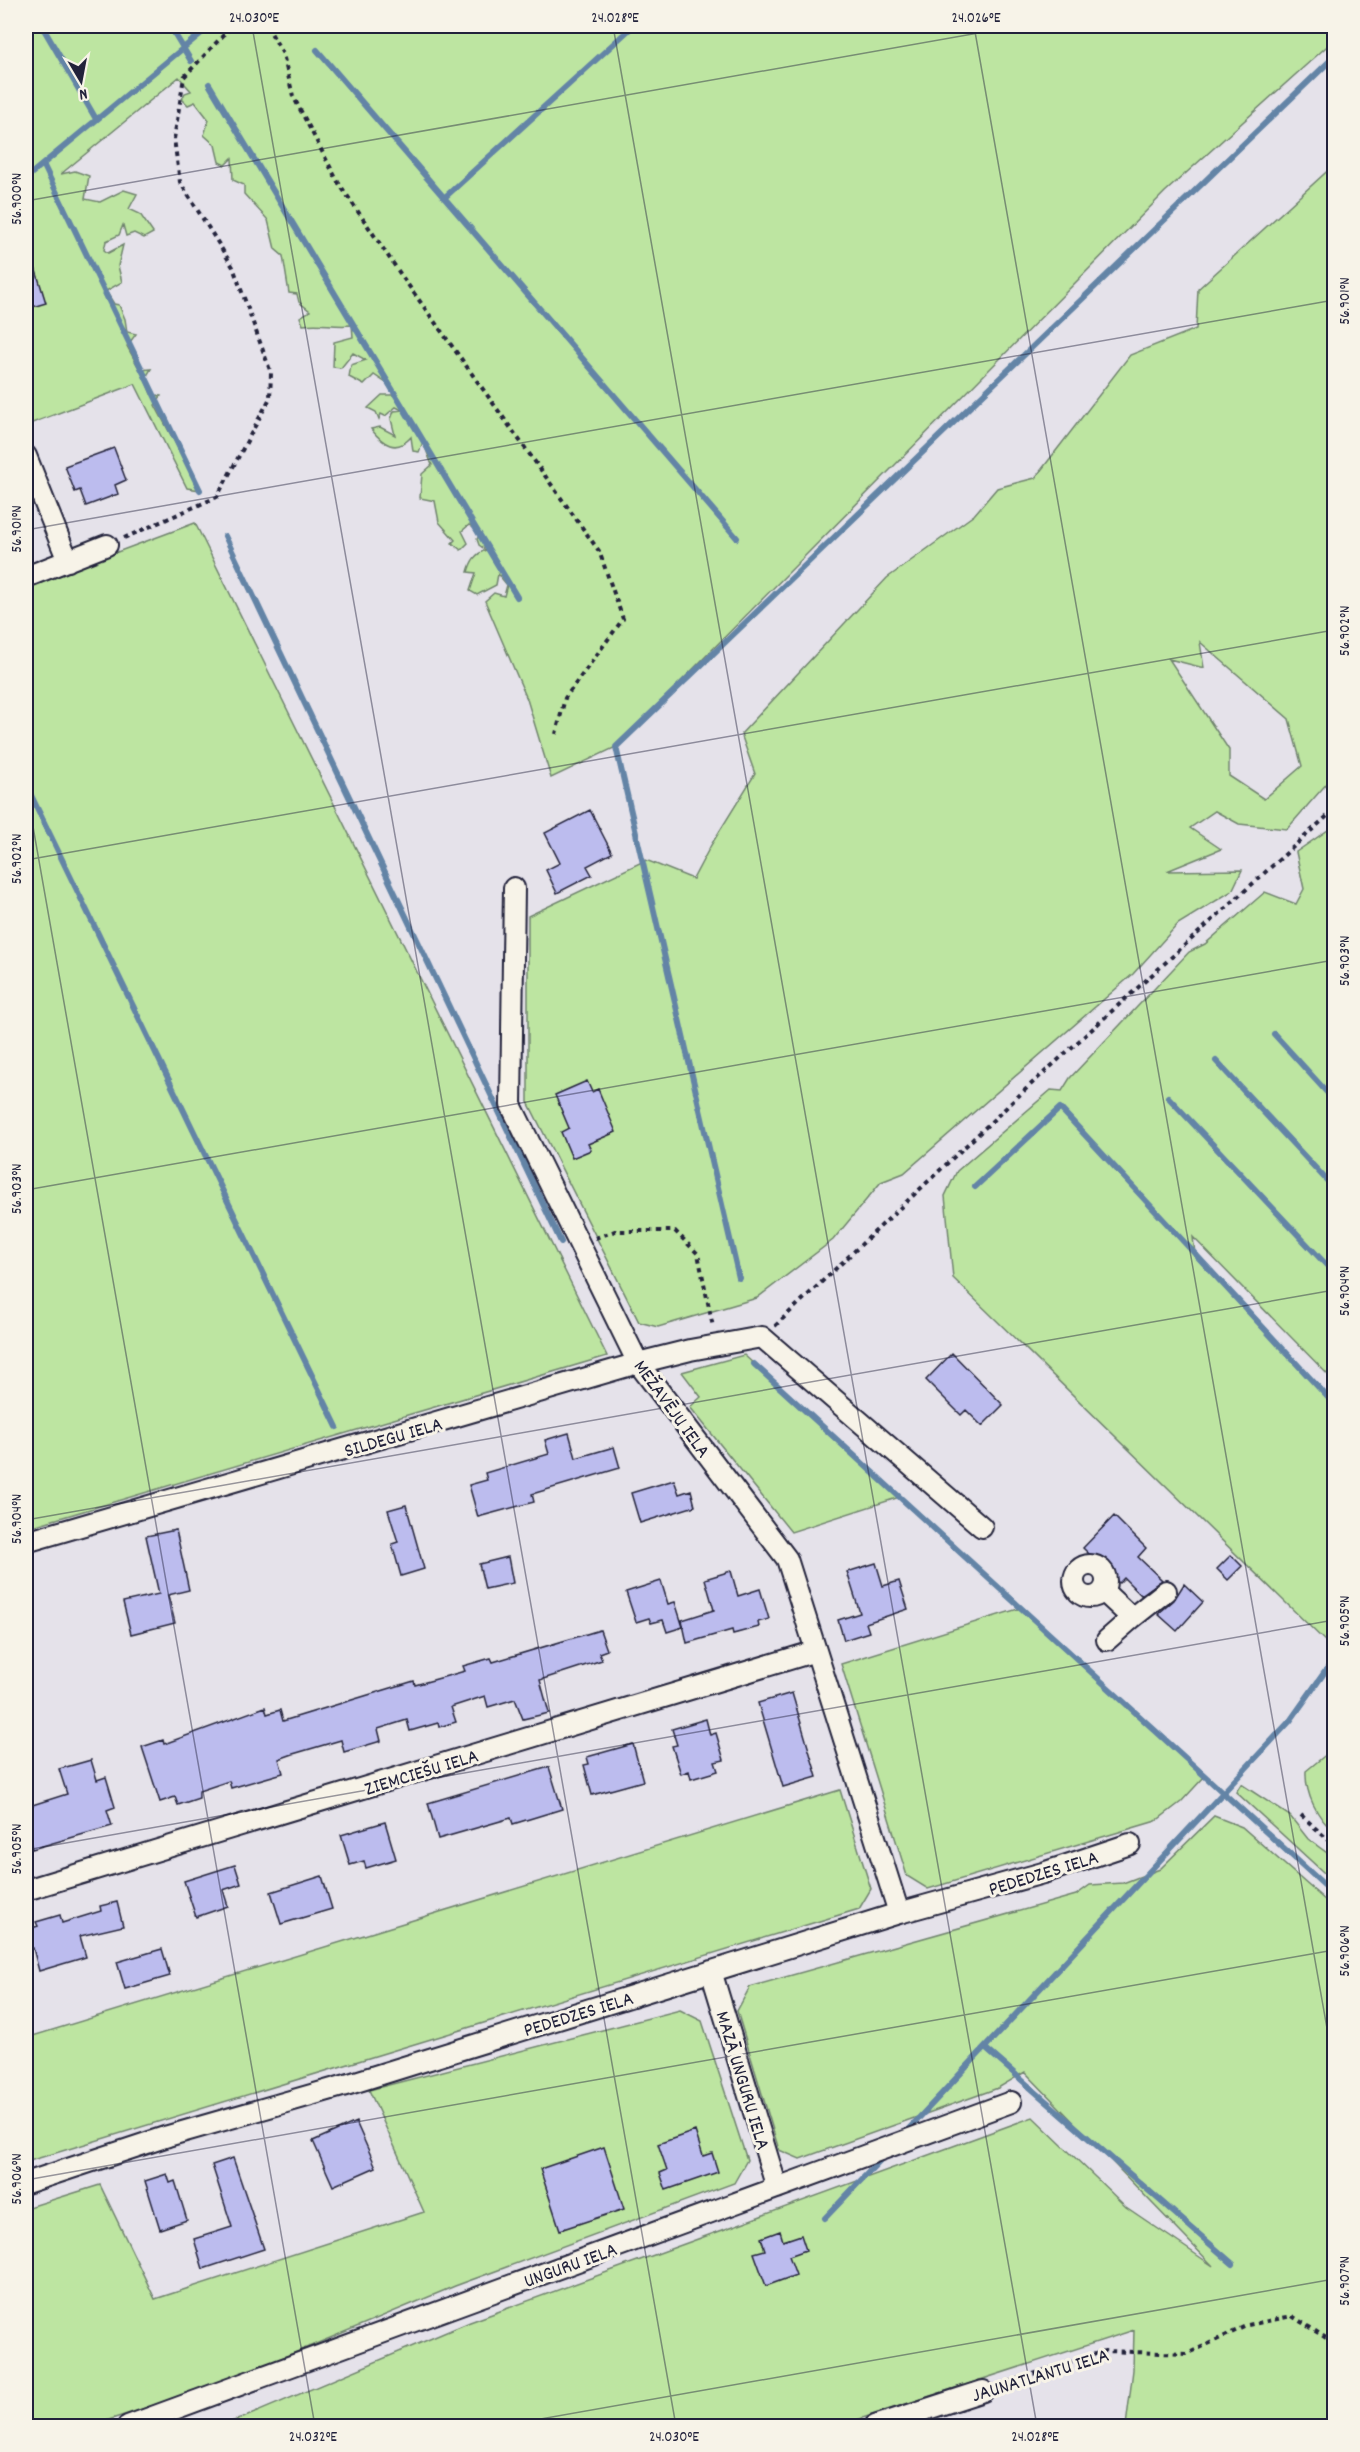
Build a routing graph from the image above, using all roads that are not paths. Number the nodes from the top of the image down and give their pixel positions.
1 (26, 456) edge
2 (107, 545) road end
3 (68, 561) junction
4 (26, 577) edge
5 (514, 888) dead end
6 (638, 1363) junction
7 (982, 1527) dead end
8 (26, 1542) edge
9 (1103, 1591) dead end
10 (1166, 1591) dead end
11 (1132, 1618) junction
12 (1107, 1640) dead end
13 (816, 1651) junction
14 (1130, 1844) dead end
15 (26, 1890) edge
16 (899, 1913) junction
17 (711, 1971) junction
18 (1011, 2102) dead end
19 (26, 2182) edge
20 (777, 2188) junction
21 (983, 2391) road end
22 (128, 2427) edge
23 (875, 2427) edge

1 - 3 street
2 - 3 street
3 - 4 street
5 - 6 street, MEŽAVĒJU IELA
6 - 7 street, SILDEGU IELA
6 - 8 street, SILDEGU IELA
6 - 13 street, MEŽAVĒJU IELA
9 - 11 street
10 - 11 street
11 - 12 street
13 - 15 street, ZIEMCIEŠU IELA
13 - 16 street, MEŽAVĒJU IELA
14 - 16 street, PEDEDZES IELA
16 - 17 street, PEDEDZES IELA
17 - 19 street, PEDEDZES IELA
17 - 20 street, MAZĀ UNGURU IELA
18 - 20 street, UNGURU IELA
20 - 22 street, UNGURU IELA
21 - 23 street, JAUNATLANTU IELA

